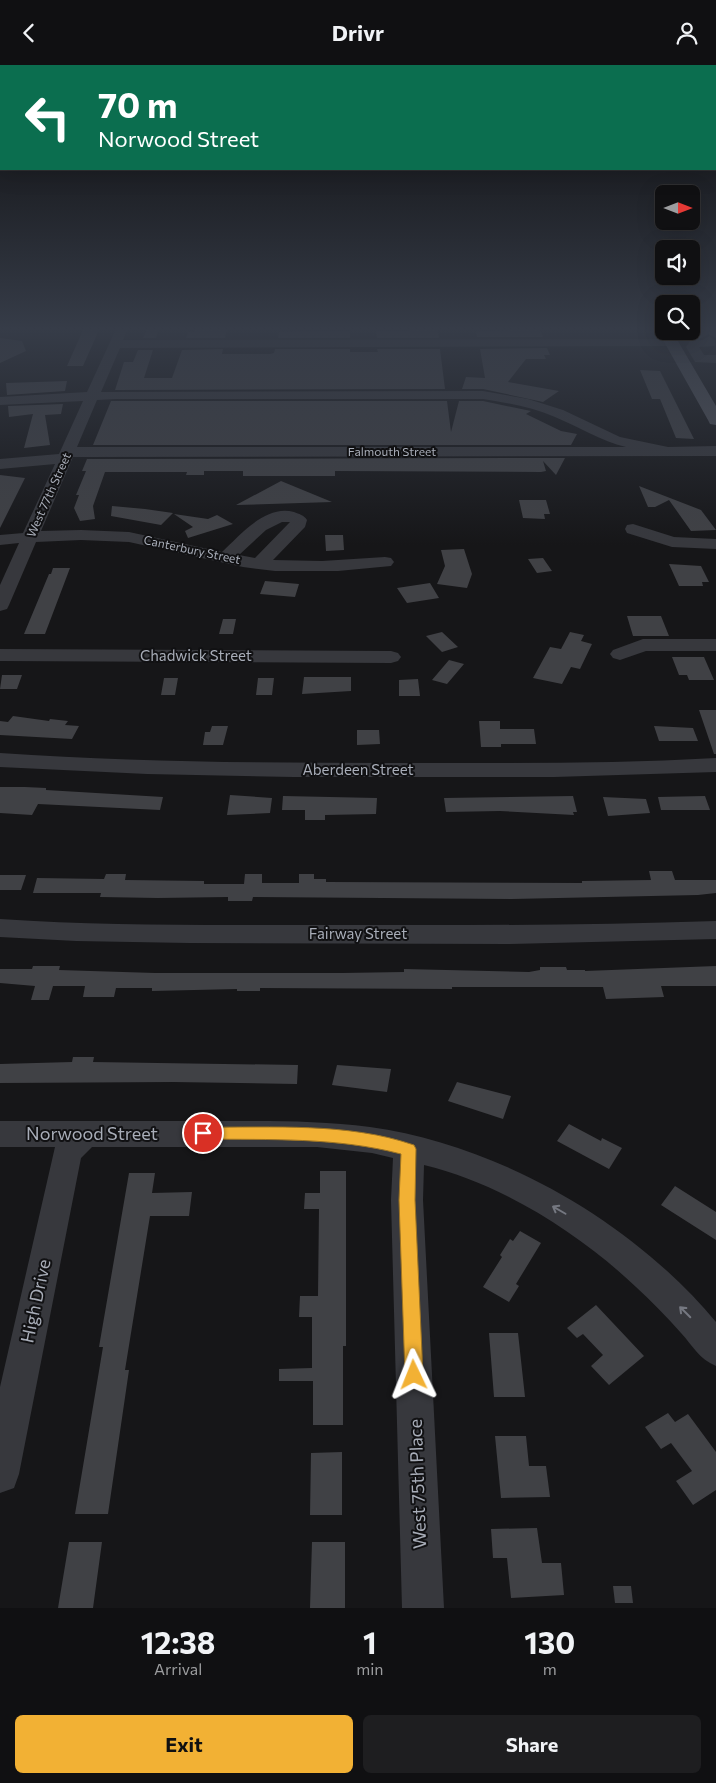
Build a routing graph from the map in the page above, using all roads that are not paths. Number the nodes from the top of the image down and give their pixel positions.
1 (90, 401) edge
2 (520, 401) edge
3 (705, 401) edge
4 (716, 420) edge
5 (616, 440) junction
6 (602, 451) junction
7 (668, 451) junction
8 (716, 451) edge
9 (66, 455) junction
10 (0, 464) edge
11 (632, 529) dead end
12 (30, 537) junction
13 (0, 540) edge
14 (716, 544) edge
15 (226, 557) junction
16 (385, 562) dead end
17 (258, 564) junction
18 (0, 605) edge
19 (716, 645) edge
20 (620, 654) dead end
21 (0, 655) edge
22 (391, 657) dead end
23 (0, 760) edge
24 (716, 765) edge
25 (0, 928) edge
26 (716, 930) edge
27 (0, 1134) edge
28 (84, 1134) junction
29 (409, 1149) junction
30 (716, 1349) edge
31 (0, 1474) edge
32 (423, 1608) edge

1 - 9 street, West 77th Street
2 - 5 street
3 - 4 main road
5 - 6 street
5 - 7 street
6 - 7 street, Falmouth Street
6 - 9 street, Falmouth Street
7 - 8 street, Falmouth Street
9 - 10 street, Falmouth Street
9 - 12 street, West 77th Street
11 - 14 street
12 - 13 street, Canterbury Street
12 - 15 street, Canterbury Street
12 - 18 street, West 77th Street
15 - 17 street, Canterbury Street
15 - 17 street
16 - 17 street, Canterbury Street
19 - 20 street
21 - 22 street, Chadwick Street
23 - 24 street, Aberdeen Street
25 - 26 street, Fairway Street
27 - 28 street, Norwood Street
28 - 29 street, Norwood Street
28 - 31 street, High Drive
30 -> 29 street, Norwood Street
29 - 32 street, West 75th Place

